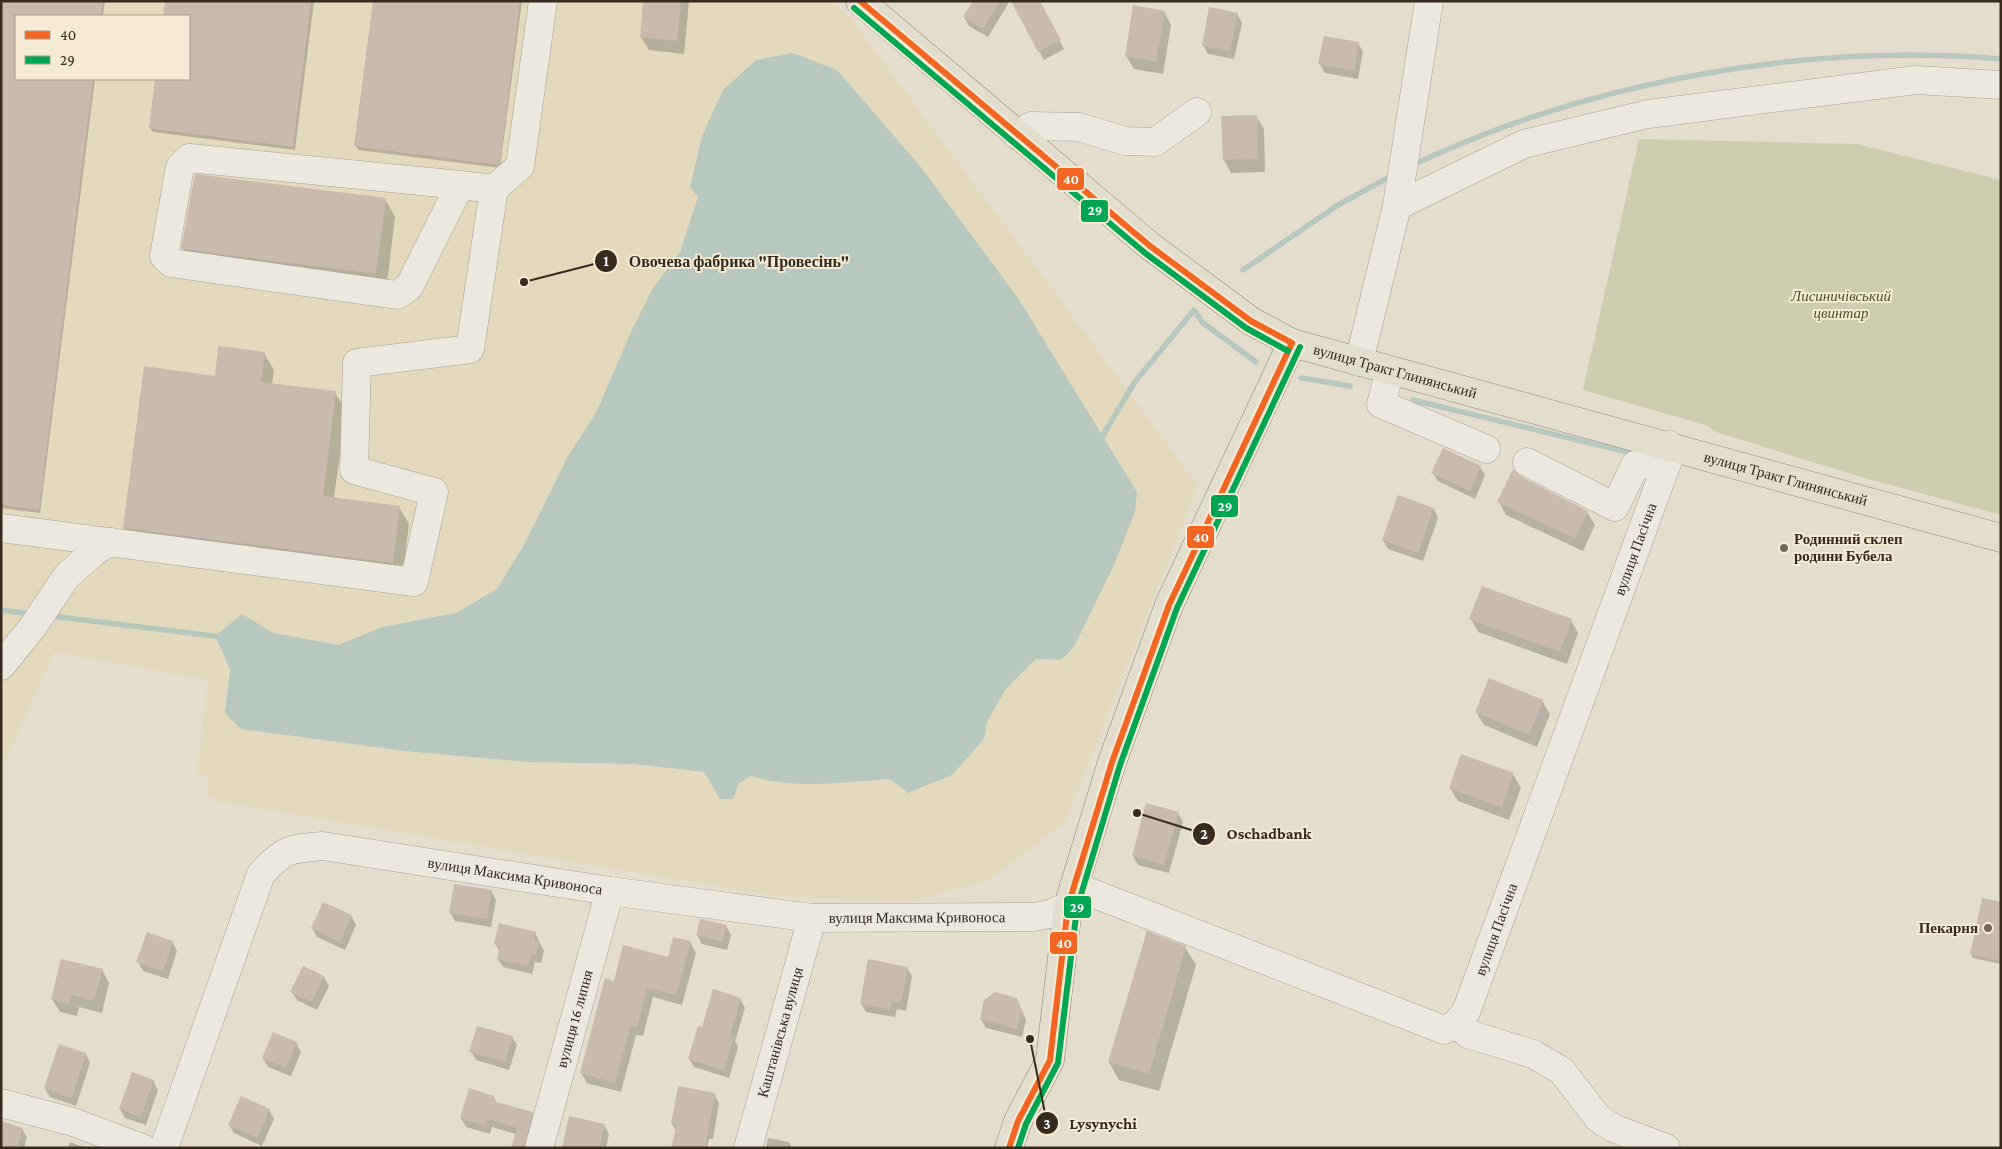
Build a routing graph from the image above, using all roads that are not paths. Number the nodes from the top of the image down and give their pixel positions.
1 (543, 1) edge
2 (860, 1) edge
3 (1429, 1) edge
4 (2001, 84) edge
5 (1197, 112) dead end
6 (1018, 135) junction
7 (460, 185) junction
8 (494, 189) junction
9 (1399, 194) junction
10 (1292, 343) junction
11 (1359, 362) junction
12 (1390, 371) junction
13 (1486, 449) dead end
14 (1668, 454) junction
15 (1527, 462) dead end
16 (1, 528) edge
17 (2001, 538) edge
18 (110, 542) junction
19 (1, 666) edge
20 (610, 891) junction
21 (1071, 896) junction
22 (812, 918) junction
23 (1456, 1024) junction
24 (1, 1103) edge
25 (142, 1148) edge
26 (164, 1148) edge
27 (539, 1148) edge
28 (748, 1148) edge
29 (1009, 1148) edge
30 (1666, 1148) edge

1 - 8 street
2 - 6 main road, вулиця Тракт Глинянський
3 - 9 street
4 - 9 street
5 - 6 street
6 - 10 main road, вулиця Тракт Глинянський
7 - 7 street
7 - 8 street
8 - 18 street
9 - 11 street
10 - 11 main road, вулиця Тракт Глинянський
10 - 21 main road
11 - 12 main road, вулиця Тракт Глинянський
12 - 13 street
12 - 14 main road, вулиця Тракт Глинянський
14 - 15 street
14 - 17 main road, вулиця Тракт Глинянський
14 - 23 street, вулиця Пасічна
16 - 18 street
18 - 19 street
20 - 22 street, вулиця Максима Кривоноса
20 - 26 street, вулиця Максима Кривоноса
20 - 27 street, вулиця 16 липня
21 - 22 street, вулиця Максима Кривоноса
21 - 23 street
21 - 29 main road
22 - 28 street, Каштанівська вулиця
23 - 30 street
24 - 25 street

